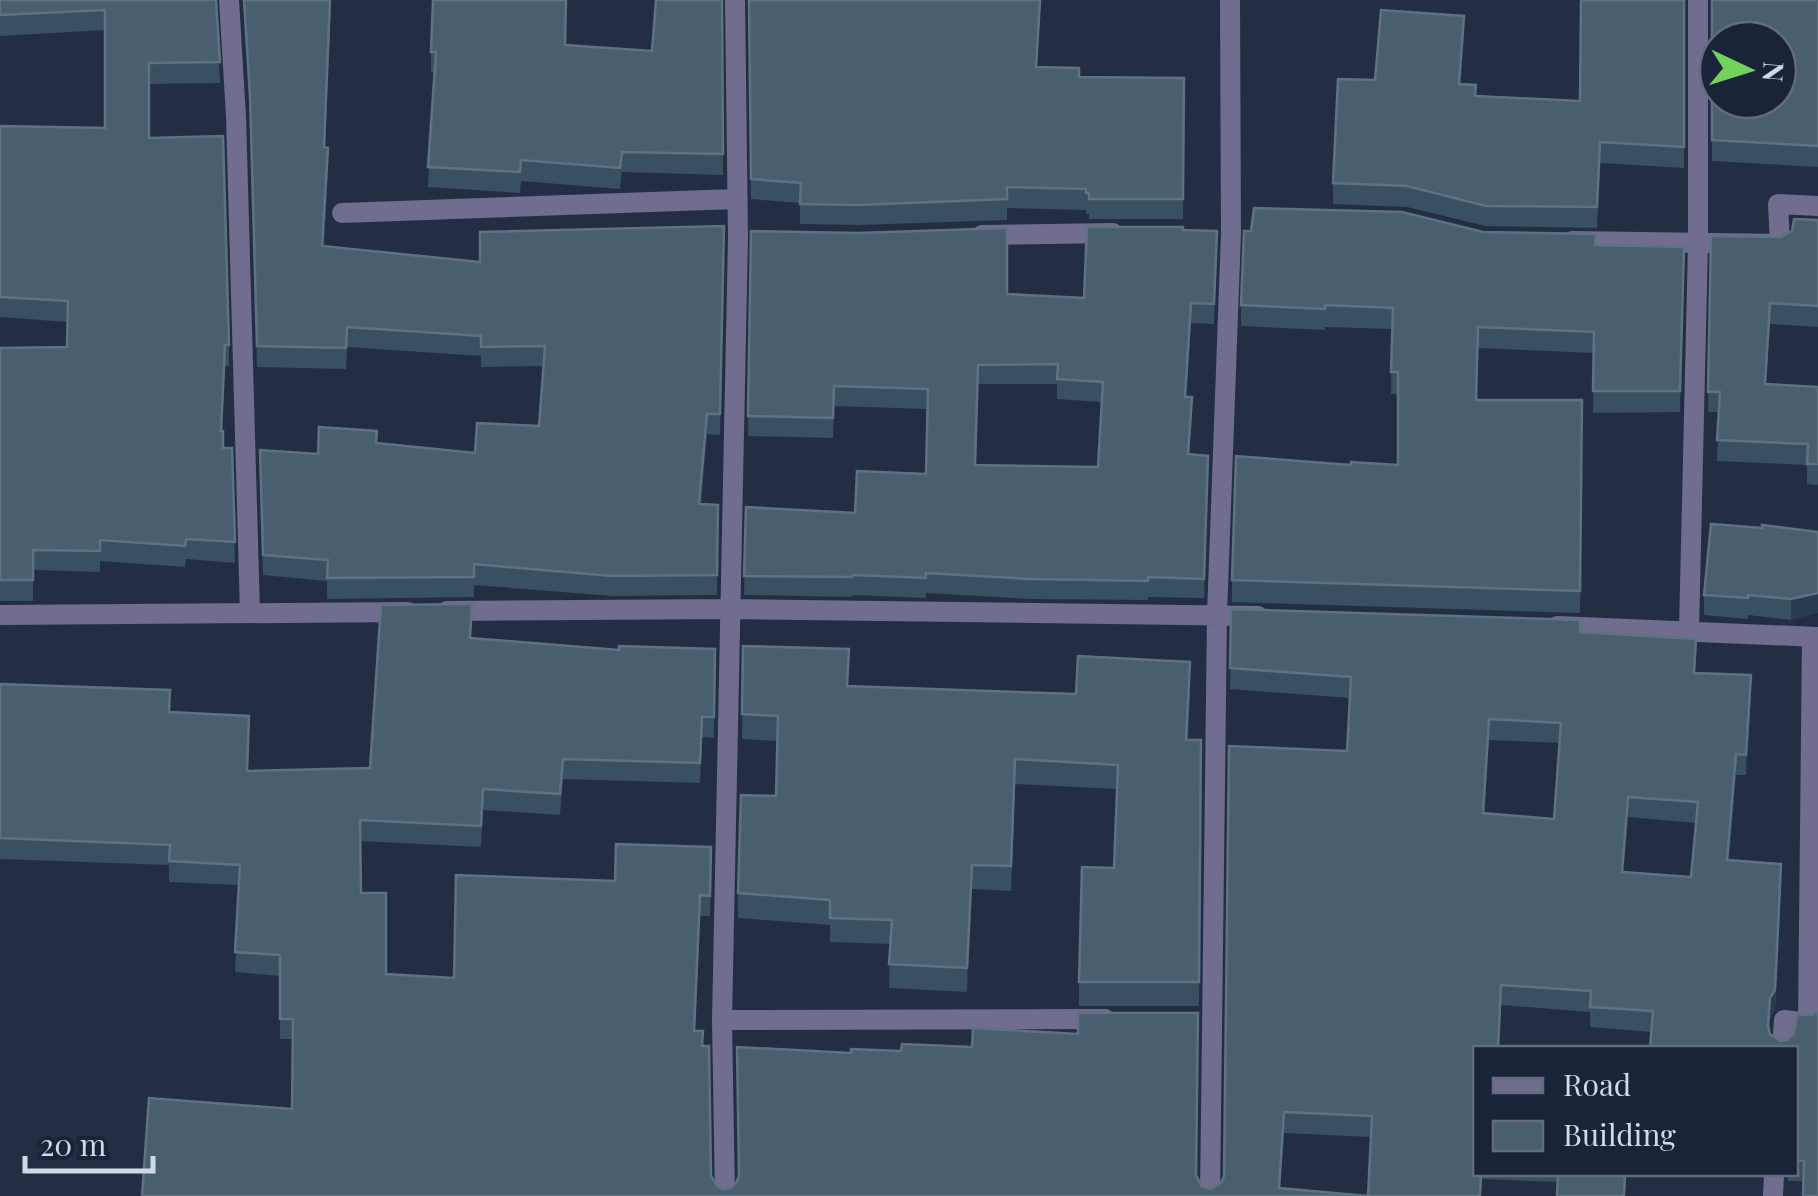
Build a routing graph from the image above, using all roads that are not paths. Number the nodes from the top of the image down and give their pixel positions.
1 (229, 0) edge
2 (735, 0) edge
3 (1230, 0) edge
4 (1698, 0) edge
5 (736, 200) junction
6 (1818, 206) edge
7 (342, 212) dead end
8 (1248, 215) dead end
9 (1138, 233) edge
10 (1222, 233) junction
11 (970, 235) edge
12 (1542, 241) edge
13 (1698, 243) junction
14 (730, 609) junction
15 (250, 613) junction
16 (1217, 615) junction
17 (0, 616) edge
18 (1276, 617) edge
19 (1532, 625) edge
20 (1689, 630) junction
21 (1815, 637) edge
22 (1117, 1019) edge
23 (722, 1020) junction
24 (1813, 1023) edge
25 (1782, 1046) edge
26 (725, 1196) edge
27 (1210, 1196) edge

1 - 15 street
2 - 5 street
3 - 10 street
4 - 13 street
5 - 7 street
5 - 14 street
6 - 13 street
8 - 10 street
9 - 11 street
10 - 16 street
12 - 13 street
13 - 20 street
14 - 15 street
14 - 16 street
14 - 23 street
15 - 17 street
16 - 18 street
16 - 27 street
19 - 20 street
20 - 21 street
21 - 24 street
22 - 23 street
23 - 26 street
24 - 25 street

